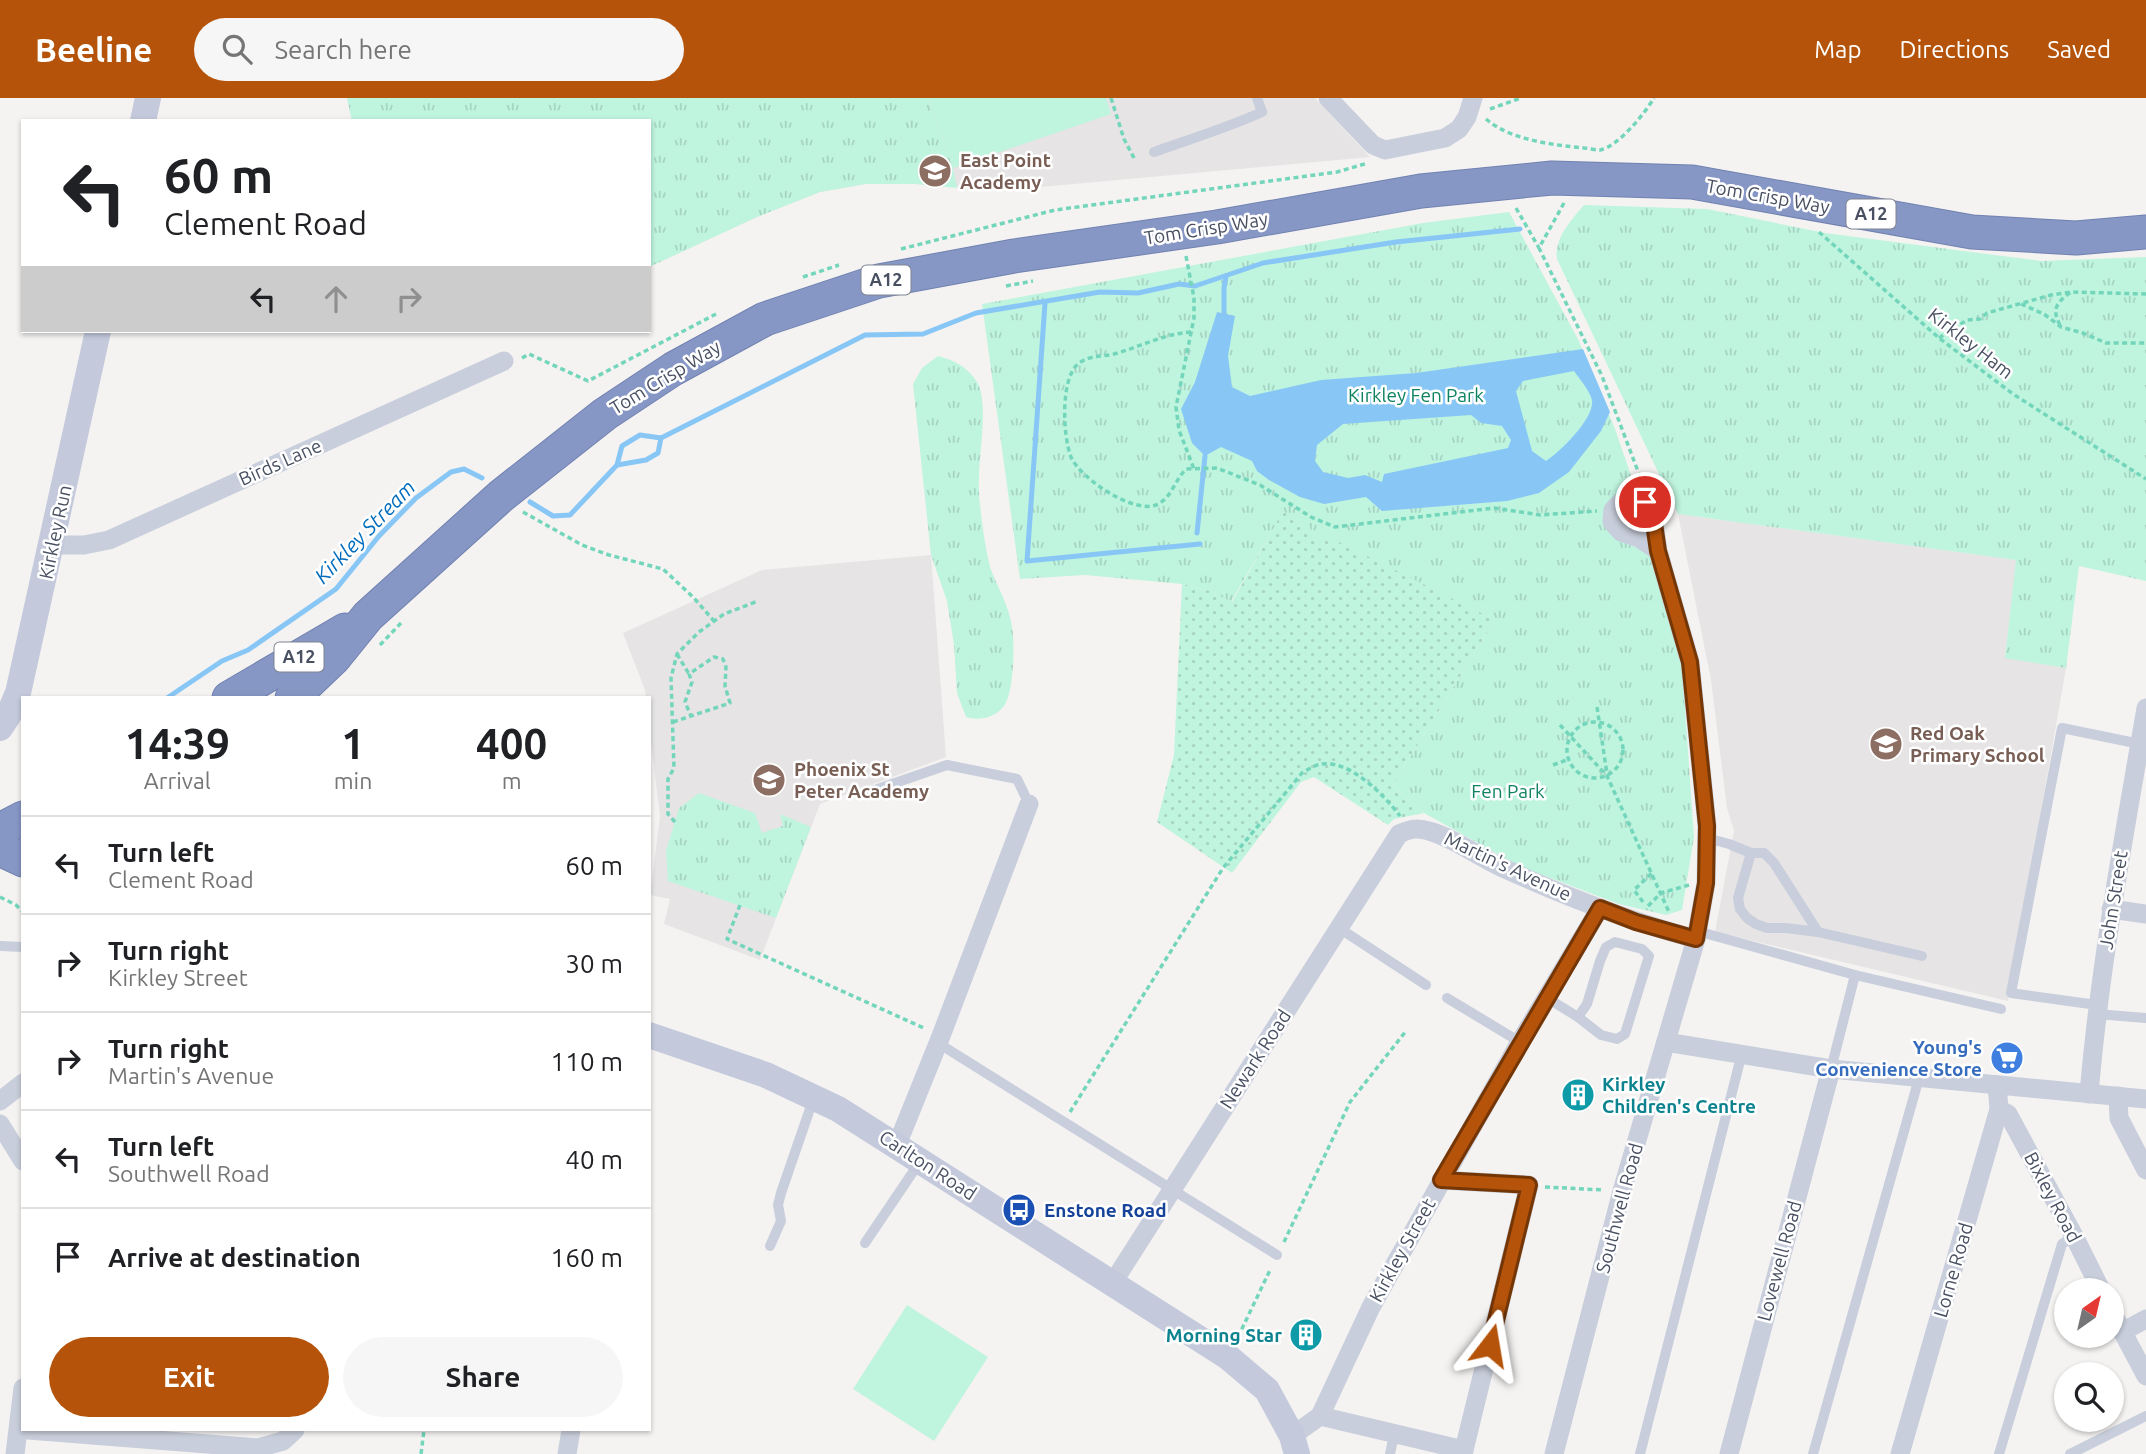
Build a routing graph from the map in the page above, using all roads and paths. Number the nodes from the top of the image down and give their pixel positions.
1 (148, 98) edge
2 (1111, 98) edge
3 (1257, 98) edge
4 (1328, 98) edge
5 (1472, 98) edge
6 (1521, 98) edge
7 (1654, 98) edge
8 (143, 119) edge
9 (1154, 152) dead end
10 (1134, 158) dead end
11 (1502, 181) junction
12 (1566, 198) dead end
13 (1807, 203) junction
14 (2146, 232) edge
15 (1539, 248) junction
16 (1186, 255) dead end
17 (1040, 280) dead end
18 (1000, 286) dead end
19 (2072, 292) junction
20 (2146, 294) edge
21 (2020, 304) junction
22 (2061, 327) junction
23 (1191, 332) junction
24 (98, 333) edge
25 (1939, 338) junction
26 (2146, 343) edge
27 (504, 361) dead end
28 (1194, 469) junction
29 (2146, 479) edge
30 (518, 509) dead end
31 (1613, 510) junction
32 (1652, 510) junction
33 (52, 545) junction
34 (1658, 551) junction
35 (758, 601) dead end
36 (407, 617) dead end
37 (714, 621) junction
38 (373, 631) junction
39 (677, 653) junction
40 (689, 674) junction
41 (233, 696) edge
42 (294, 696) edge
43 (1597, 707) dead end
44 (2146, 708) edge
45 (691, 716) junction
46 (1598, 721) junction
47 (673, 722) junction
48 (1560, 725) dead end
49 (0, 728) edge
50 (1571, 735) junction
51 (2140, 744) junction
52 (1569, 759) junction
53 (1553, 765) dead end
54 (1607, 776) junction
55 (869, 792) dead end
56 (1029, 804) joint
57 (675, 822) dead end
58 (11, 832) edge
59 (1404, 832) junction
60 (1707, 838) junction
61 (1751, 853) junction
62 (21, 855) edge
63 (21, 868) edge
64 (1652, 873) junction
65 (0, 877) edge
66 (1706, 883) junction
67 (1661, 892) junction
68 (0, 897) edge
69 (740, 905) dead end
70 (1600, 908) junction
71 (2111, 909) junction
72 (21, 910) edge
73 (1641, 914) junction
74 (2146, 914) edge
75 (1339, 928) junction
76 (1818, 932) junction
77 (1677, 933) junction
78 (1697, 935) junction
79 (0, 946) edge
80 (21, 947) edge
81 (1922, 956) dead end
82 (1854, 975) junction
83 (1426, 985) dead end
84 (1447, 998) dead end
85 (1547, 998) junction
86 (2001, 1009) dead end
87 (2096, 1009) junction
88 (1578, 1017) junction
89 (2146, 1018) edge
90 (1406, 1031) dead end
91 (651, 1037) edge
92 (940, 1039) junction
93 (1520, 1042) junction
94 (1666, 1042) junction
95 (1742, 1054) junction
96 (1831, 1069) junction
97 (1919, 1078) junction
98 (21, 1085) edge
99 (1997, 1086) junction
100 (2089, 1094) junction
101 (814, 1096) junction
102 (2118, 1097) junction
103 (2146, 1099) edge
104 (0, 1101) edge
105 (1999, 1109) junction
106 (1064, 1120) junction
107 (0, 1124) edge
108 (897, 1145) junction
109 (21, 1158) edge
110 (921, 1160) junction
111 (2146, 1170) edge
112 (1441, 1180) junction
113 (1529, 1185) junction
114 (1172, 1189) junction
115 (1622, 1191) junction
116 (2074, 1236) junction
117 (865, 1243) dead end
118 (770, 1245) dead end
119 (1278, 1255) junction
120 (2095, 1278) edge
121 (1112, 1284) junction
122 (2146, 1319) edge
123 (2124, 1331) edge
124 (2124, 1336) edge
125 (1228, 1357) junction
126 (2146, 1376) edge
127 (1320, 1416) junction
128 (2146, 1416) edge
129 (22, 1431) edge
130 (48, 1431) edge
131 (294, 1431) edge
132 (425, 1431) edge
133 (571, 1431) edge
134 (1294, 1445) edge
135 (1392, 1445) edge
136 (1464, 1452) edge
137 (15, 1454) edge
138 (421, 1454) edge
139 (567, 1454) edge
140 (1554, 1454) edge
141 (1640, 1454) edge
142 (1729, 1454) edge
143 (1813, 1454) edge
144 (1900, 1454) edge
145 (1999, 1454) edge
146 (2070, 1454) edge

1 - 8 street
2 - 10 path
3 - 9 lane
4 - 5 street
6 - 7 path
11 - 13 highway, Tom Crisp Way / A12
11 - 15 path
11 - 38 highway, Tom Crisp Way / A12
12 - 15 path
13 - 14 highway, Tom Crisp Way / A12
13 - 25 path, Kirkley Ham
15 - 32 path
16 - 23 path
17 - 18 path
19 - 20 path
19 - 21 path
19 - 22 path
21 - 22 path
21 - 25 path
22 - 26 path
23 - 28 path
23 - 28 path
24 - 33 street, Kirkley Run
25 - 29 path, Kirkley Ham
27 - 33 street, Birds Lane
28 - 31 path
30 - 37 path
31 - 32 street
31 - 34 street
32 - 34 street, Southwell Road
33 - 49 street, Kirkley Run
34 - 60 street, Southwell Road
35 - 37 path
36 - 38 path
37 - 39 path
38 - 41 highway, Tom Crisp Way / A12
38 - 42 highway, Tom Crisp Way / A12
39 - 40 path
39 - 47 path
40 - 45 path
40 - 45 path
43 - 46 path
44 - 51 street, John Street
45 - 47 path
46 - 50 path
46 - 54 path
46 - 54 path
47 - 57 path
48 - 50 path
50 - 52 path
50 - 54 path
51 - 71 street, John Street
51 - 87 lane
52 - 53 path
52 - 54 path
54 - 64 path
55 - 56 lane
56 - 92 street
58 - 62 highway
59 - 70 street, Martin's Avenue
59 - 75 street, Newark Road
59 - 106 path
60 - 61 lane
60 - 66 street, Southwell Road
61 - 76 lane
61 - 76 lane
63 - 65 highway
64 - 67 path
64 - 73 path
66 - 67 path
66 - 78 street, Southwell Road
67 - 73 path
67 - 77 path
68 - 72 path
69 - 92 path
70 - 73 street, Martin's Avenue
70 - 85 street, Kirkley Street
71 - 74 street
71 - 87 street, John Street
73 - 77 street, Martin's Avenue
75 - 83 lane
75 - 114 street, Newark Road
76 - 81 lane
77 - 78 street, Martin's Avenue
78 - 82 lane
78 - 94 street, Southwell Road
79 - 80 lane
82 - 86 lane
82 - 96 lane
84 - 93 lane
85 - 88 lane
85 - 93 street, Kirkley Street
87 - 89 lane
87 - 100 street, John Street
88 - 88 lane
90 - 119 path
91 - 101 street, Carlton Road
92 - 106 lane
92 - 108 street
93 - 112 street, Kirkley Street
94 - 95 street
94 - 115 street, Southwell Road
95 - 96 street
95 - 141 lane
96 - 97 street
96 - 142 street, Lovewell Road
97 - 99 street
97 - 143 lane
98 - 104 street
99 - 100 street
99 - 105 street, Lorne Road
100 - 102 street
101 - 108 street, Carlton Road
101 - 118 lane
102 - 103 street
102 - 111 street
105 - 116 street, Bixley Road
105 - 144 street, Lorne Road
106 - 114 lane
107 - 109 street
108 - 110 street, Carlton Road
110 - 117 lane
110 - 121 street, Carlton Road
112 - 113 street
112 - 127 street, Kirkley Street
113 - 115 path
113 - 136 street
114 - 119 lane
114 - 121 street, Newark Road
115 - 140 street, Southwell Road
116 - 120 street, Bixley Road
116 - 145 lane
119 - 125 path
121 - 125 street, Carlton Road
122 - 123 street
124 - 126 street
125 - 134 street, Carlton Road
127 - 134 street
127 - 135 street
128 - 146 lane
129 - 137 street
130 - 131 street
132 - 138 path
133 - 139 street
135 - 136 street

